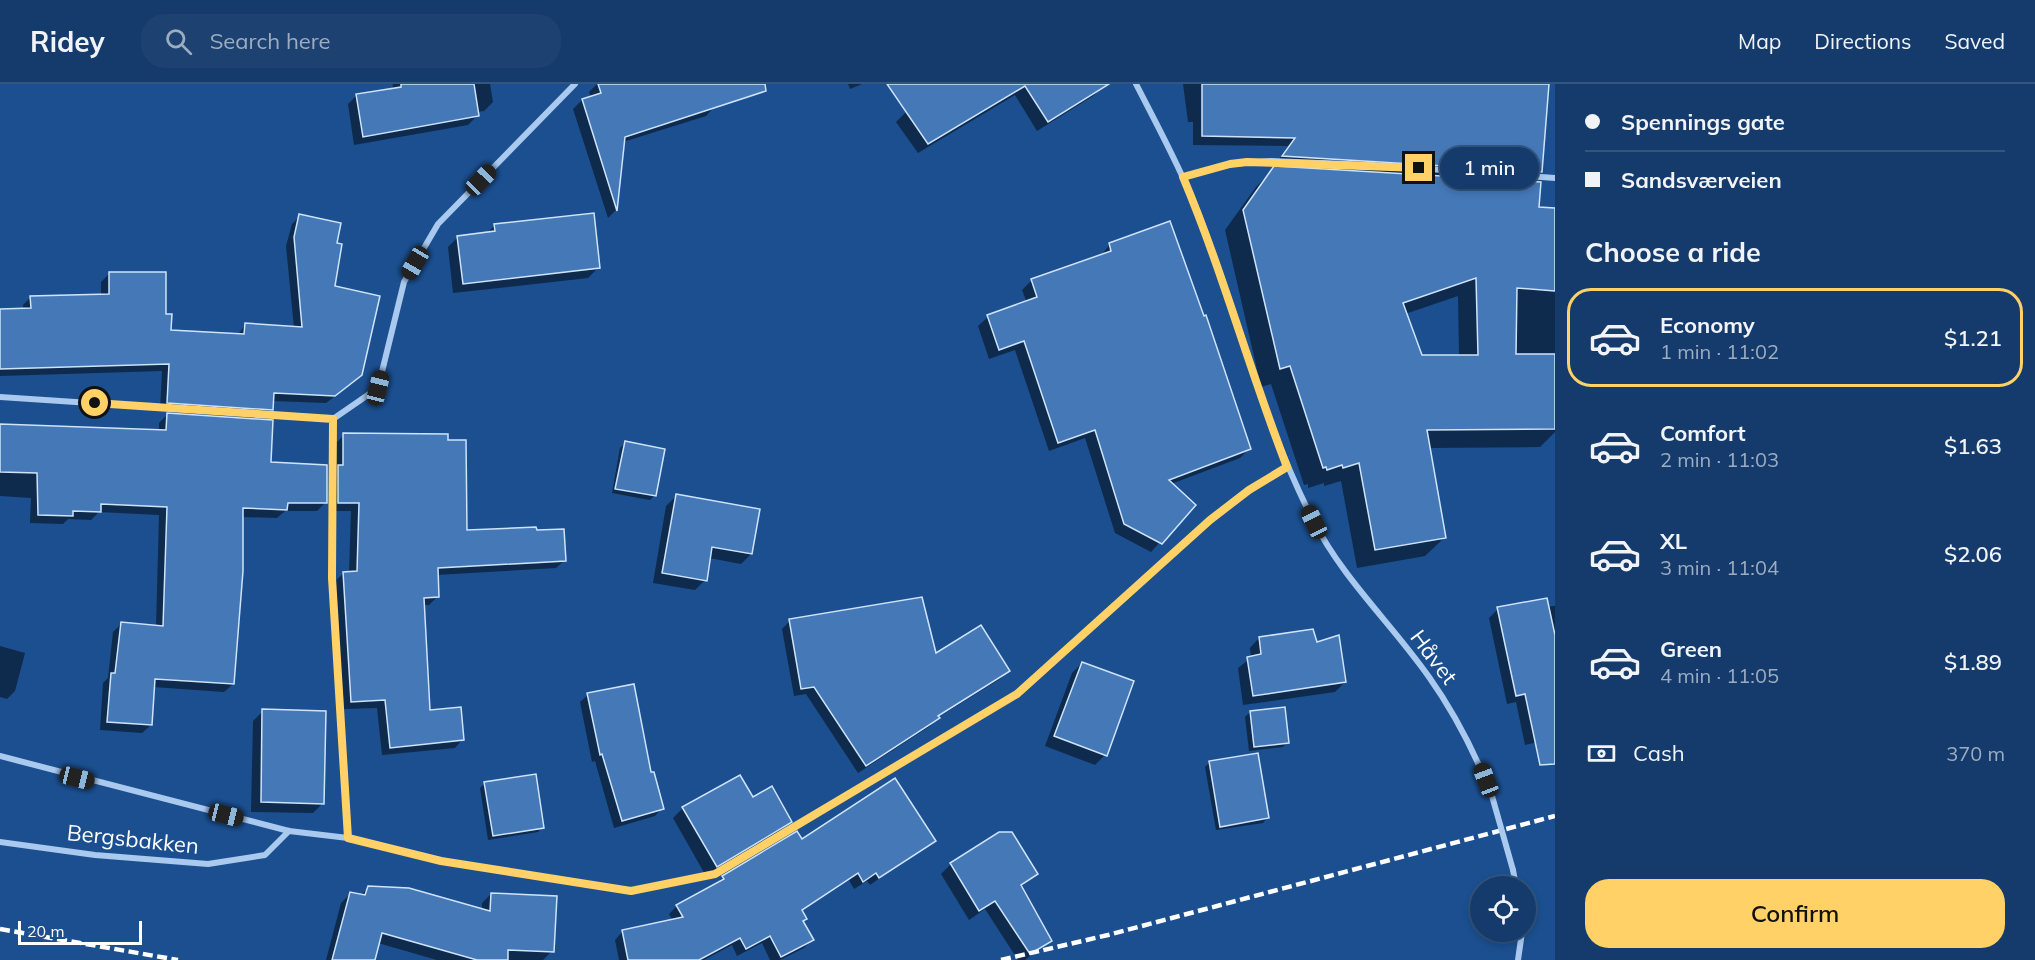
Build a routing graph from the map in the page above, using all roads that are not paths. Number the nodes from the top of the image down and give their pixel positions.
1 (574, 84) edge
2 (1136, 84) edge
3 (1183, 177) junction
4 (1555, 178) edge
5 (0, 397) edge
6 (333, 419) junction
7 (1287, 467) junction
8 (0, 756) edge
9 (289, 831) junction
10 (348, 838) junction
11 (0, 842) edge
12 (1514, 876) edge
13 (1521, 942) edge
14 (1518, 960) edge

1 - 6 street
2 - 3 street, Håvet
3 - 4 street
3 - 7 street, Håvet
5 - 6 street
6 - 10 street
7 - 10 street
7 - 12 street, Håvet, bridge
8 - 9 street
9 - 10 street
9 - 11 street, Bergsbakken
13 - 14 street

